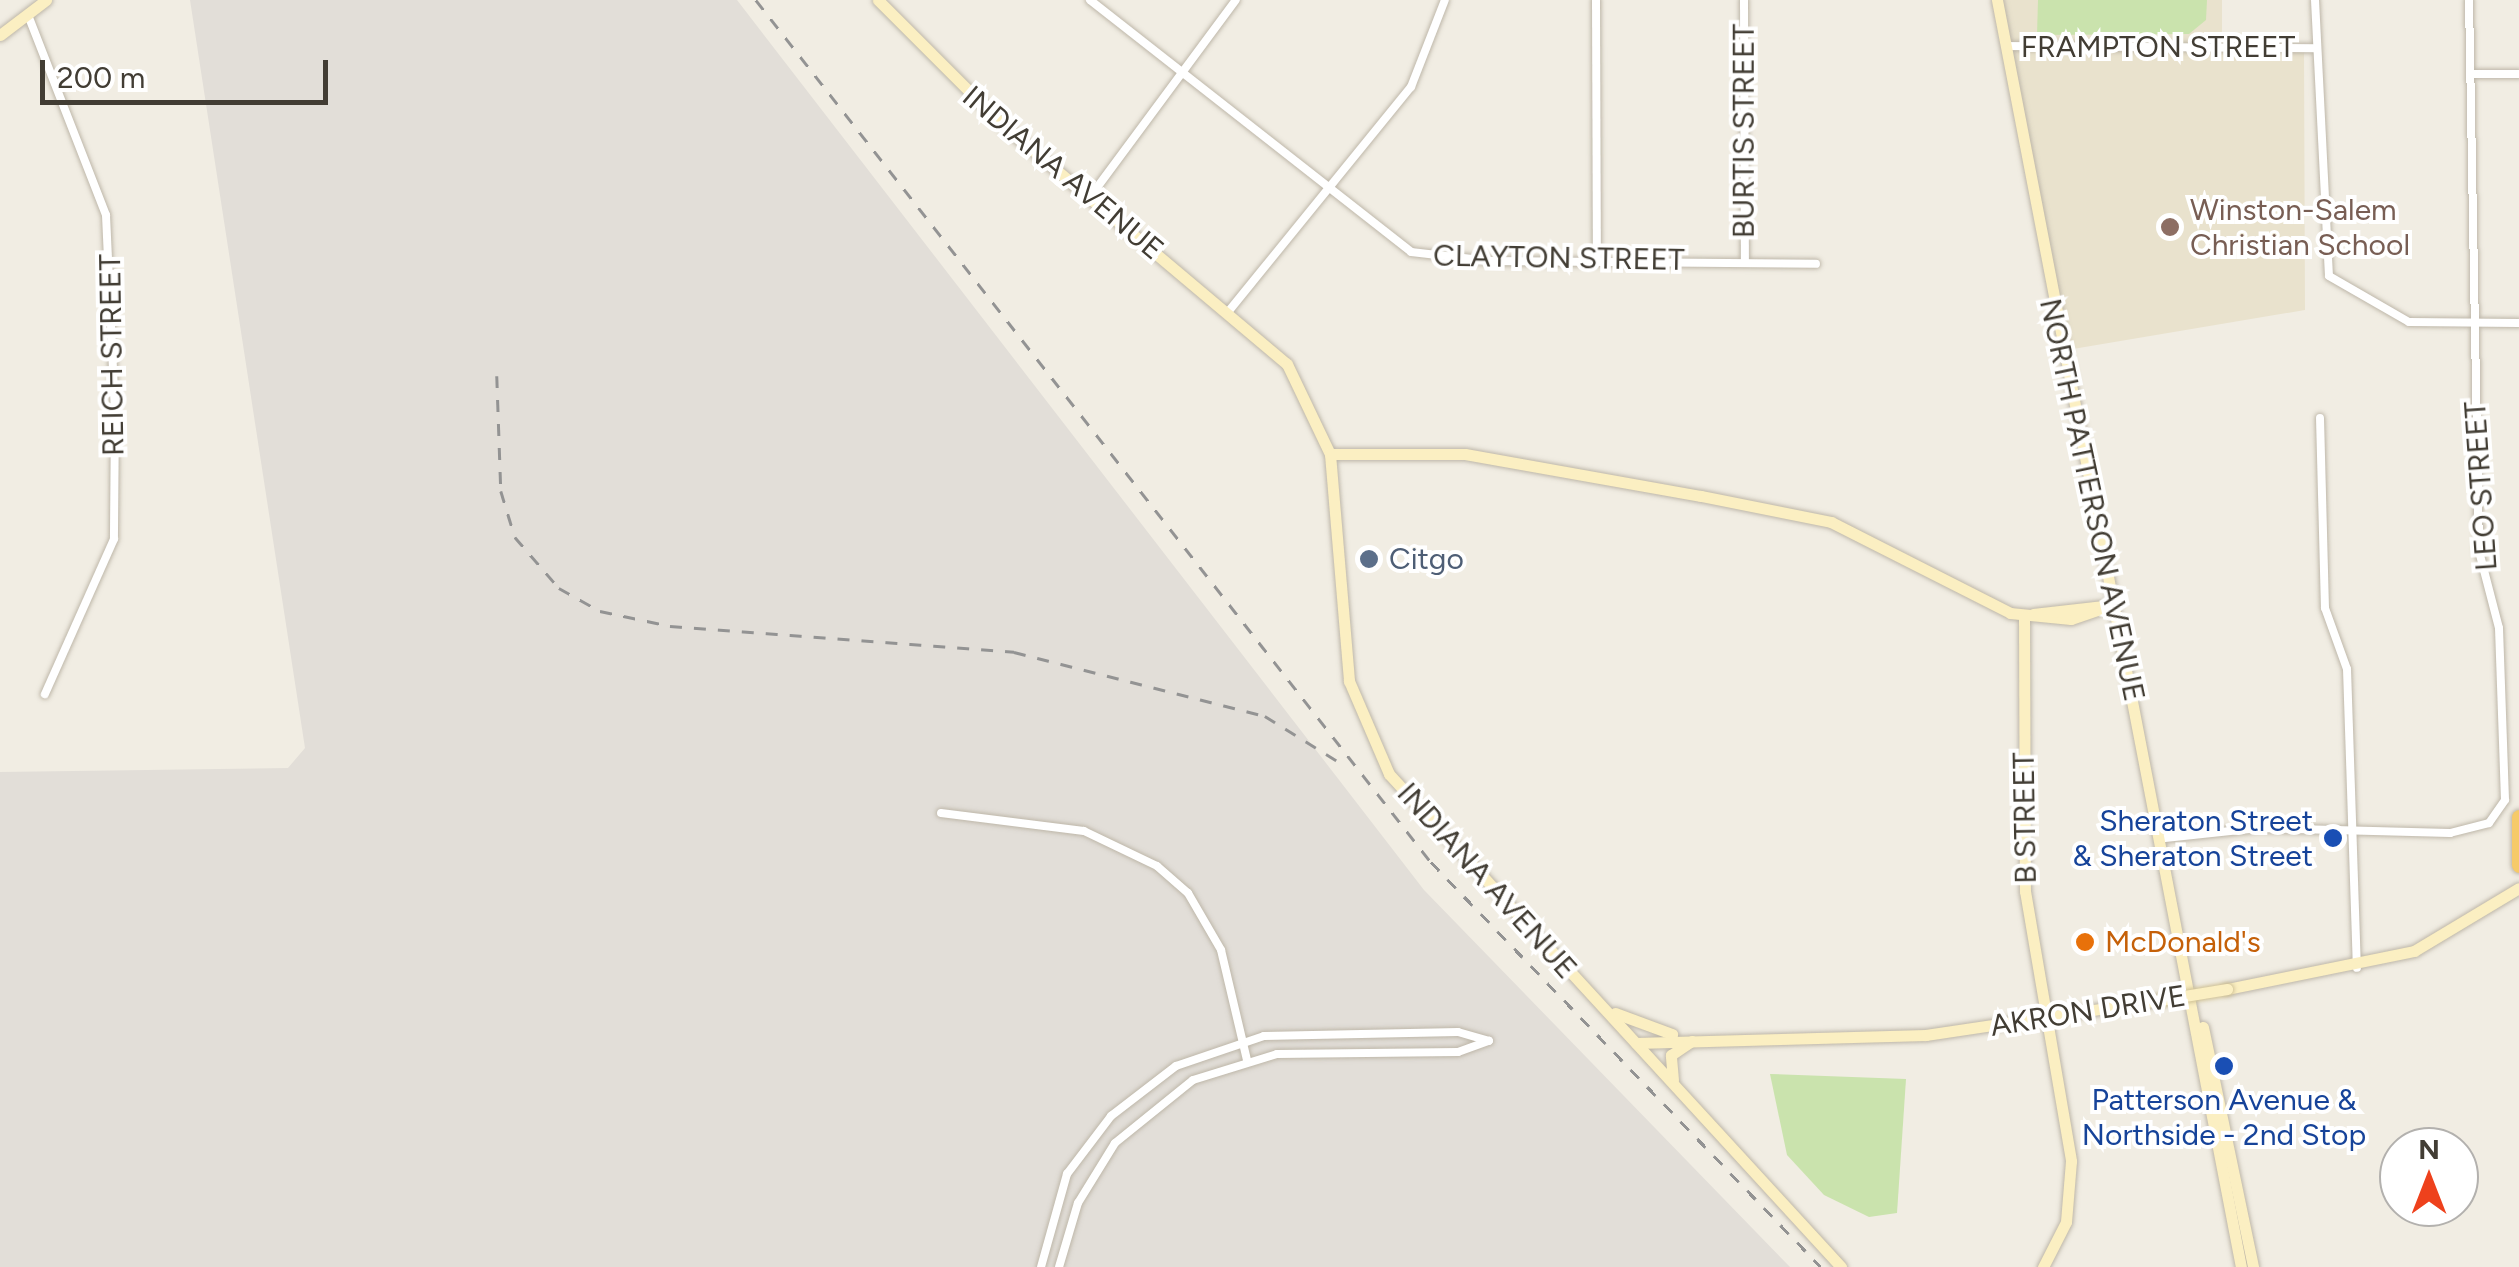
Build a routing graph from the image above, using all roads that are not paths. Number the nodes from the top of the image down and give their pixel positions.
1 (46, 0) edge
2 (878, 0) edge
3 (1090, 0) edge
4 (1236, 0) edge
5 (1445, 0) edge
6 (1596, 0) edge
7 (1744, 0) edge
8 (1996, 0) edge
9 (2315, 0) edge
10 (2469, 0) edge
11 (28, 15) junction
12 (0, 35) edge
13 (2001, 46) junction
14 (2316, 48) junction
15 (2471, 74) junction
16 (2519, 74) edge
17 (1181, 76) junction
18 (1325, 192) junction
19 (1090, 197) junction
20 (1597, 260) junction
21 (1745, 262) junction
22 (1816, 264) dead end
23 (1228, 312) junction
24 (2519, 324) edge
25 (2472, 326) junction
26 (2320, 418) dead end
27 (1330, 454) junction
28 (2112, 605) junction
29 (2024, 616) junction
30 (45, 694) dead end
31 (941, 813) dead end
32 (2519, 817) edge
33 (2350, 831) junction
34 (2164, 838) junction
35 (2519, 864) edge
36 (2519, 888) edge
37 (2357, 968) junction
38 (1592, 996) junction
39 (2195, 999) junction
40 (2052, 1016) junction
41 (1693, 1037) junction
42 (1242, 1038) junction
43 (1636, 1043) junction
44 (1247, 1060) junction
45 (1674, 1084) junction
46 (1041, 1267) edge
47 (1059, 1267) edge
48 (1841, 1267) edge
49 (2044, 1267) edge
50 (2241, 1267) edge
51 (2253, 1267) edge

1 - 11 main road
2 - 19 main road, INDIANA AVENUE
3 - 17 street, CLAYTON STREET
4 - 17 street
5 - 18 street
6 - 20 street
7 - 21 street, BURTIS STREET
8 - 13 main road, NORTH PATTERSON AVENUE
9 - 14 street
10 - 15 street, LEO STREET
11 - 12 main road
11 - 30 street, REICH STREET
13 - 14 street, FRAMPTON STREET
13 - 28 main road, NORTH PATTERSON AVENUE
14 - 25 street
15 - 16 street
15 - 25 street, LEO STREET
17 - 18 street, CLAYTON STREET
17 - 19 street
18 - 20 street, CLAYTON STREET
18 - 23 street
19 - 23 main road, INDIANA AVENUE
20 - 21 street, CLAYTON STREET
21 - 22 street, CLAYTON STREET
23 - 27 main road, INDIANA AVENUE
24 - 25 street
25 - 33 street, LEO STREET
26 - 33 street
27 - 29 main road
27 - 38 main road, INDIANA AVENUE
28 - 29 main road
28 - 34 main road, NORTH PATTERSON AVENUE
29 - 40 main road, B STREET
31 - 42 street
32 - 35 highway
33 - 34 street, LEO STREET
33 - 37 street
34 - 39 main road, NORTH PATTERSON AVENUE
36 - 37 main road, AKRON DRIVE
37 - 40 main road, AKRON DRIVE, bridge
38 - 41 main road
38 - 43 main road, INDIANA AVENUE
39 - 50 main road, NORTH PATTERSON AVENUE
39 - 51 main road, NORTH PATTERSON AVENUE
40 - 41 main road, AKRON DRIVE
40 - 49 main road, B STREET
41 - 43 main road, AKRON DRIVE
41 - 45 main road
42 - 44 street
42 - 44 street
42 - 46 street
43 - 45 main road, INDIANA AVENUE
44 - 47 street
45 - 48 main road, INDIANA AVENUE

